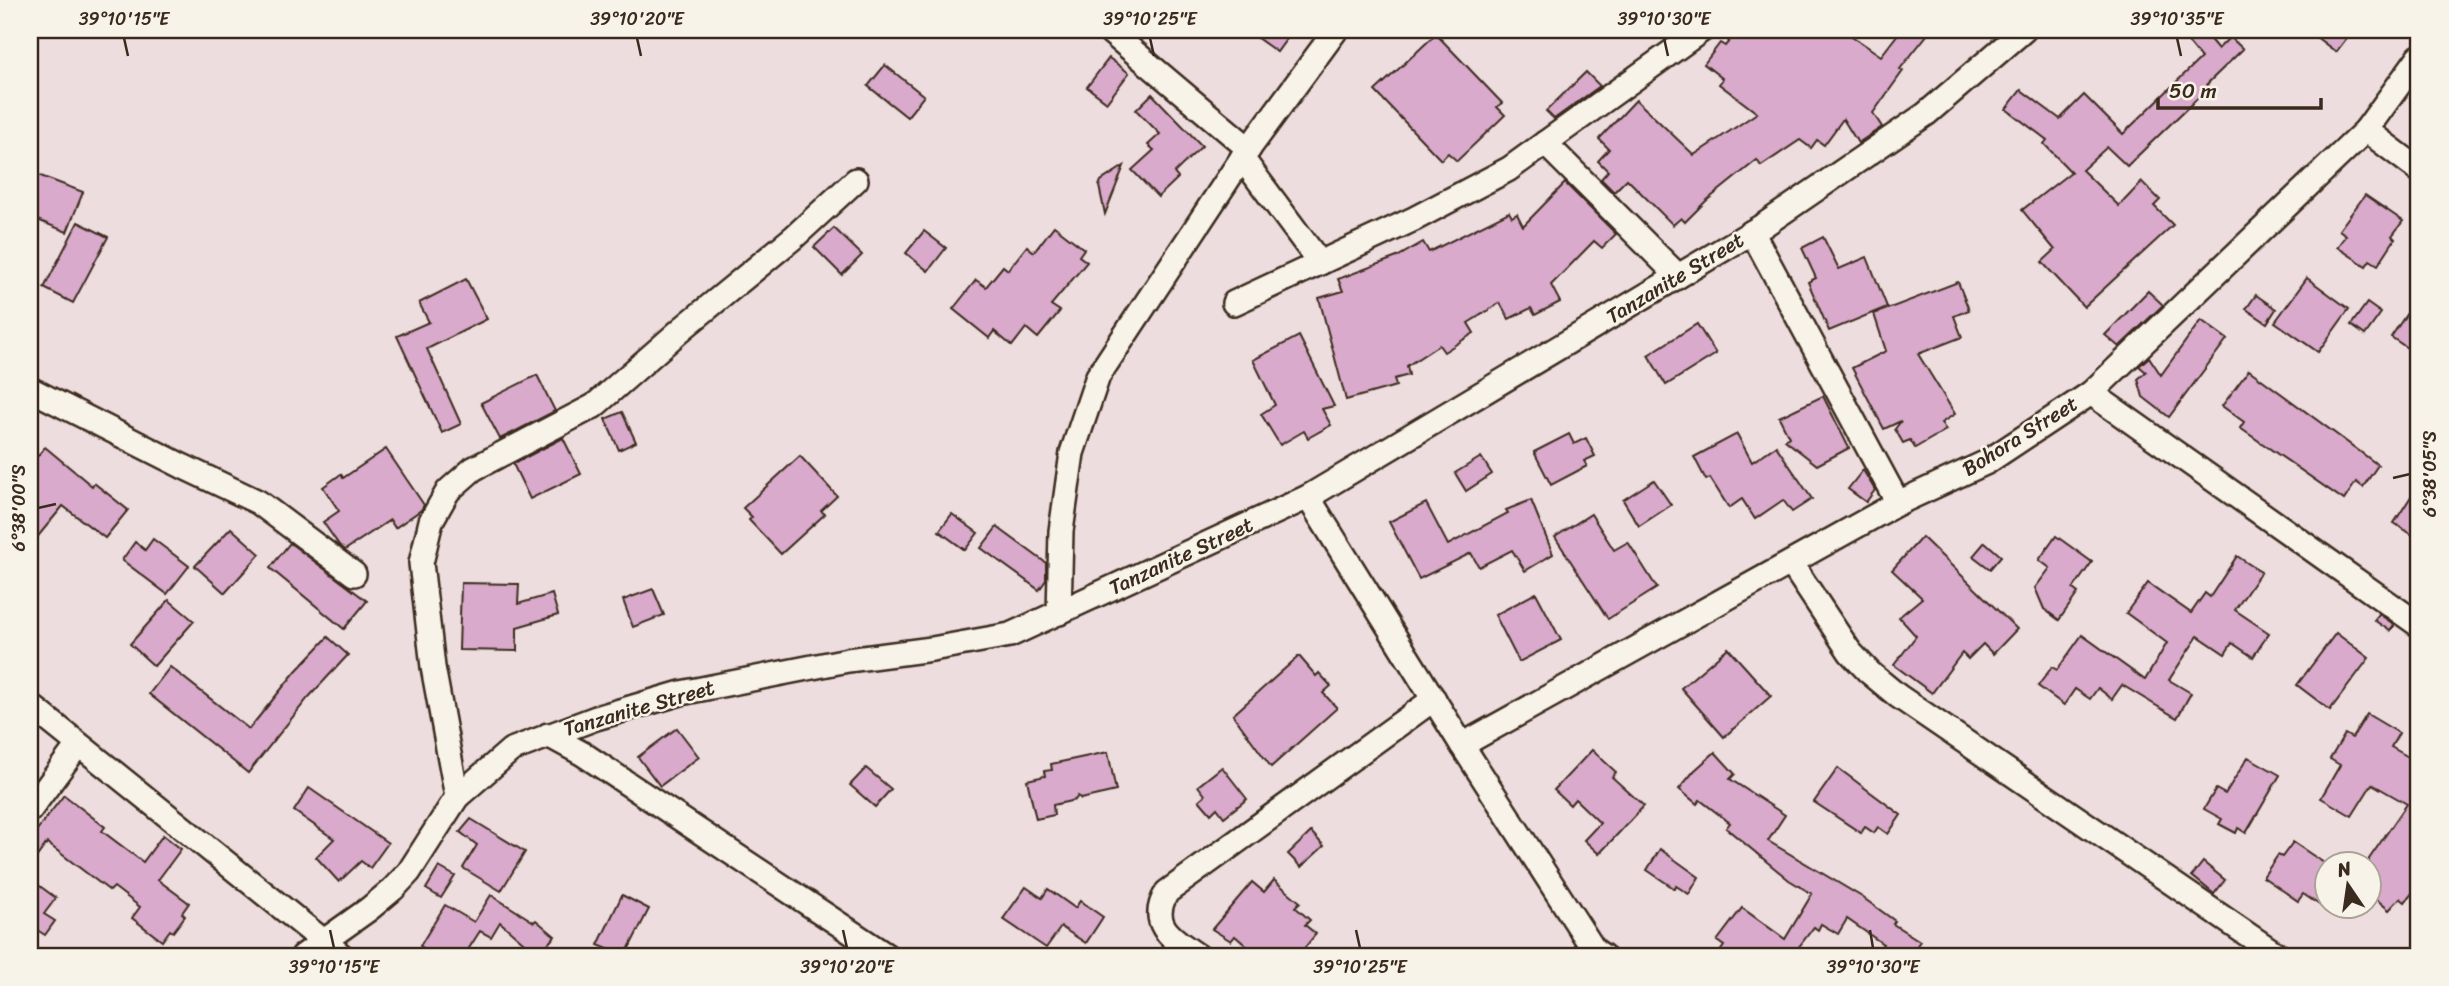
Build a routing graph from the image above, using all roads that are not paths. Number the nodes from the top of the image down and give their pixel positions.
1 (1108, 30) edge
2 (1336, 30) edge
3 (1701, 30) edge
4 (2024, 30) edge
5 (2419, 57) edge
6 (2366, 130) junction
7 (1545, 143) junction
8 (1246, 153) junction
9 (2419, 170) edge
10 (856, 180) dead end
11 (1752, 232) junction
12 (1320, 263) junction
13 (1678, 276) junction
14 (1234, 303) dead end
15 (30, 390) edge
16 (2091, 393) junction
17 (1308, 497) junction
18 (1898, 503) junction
19 (1791, 563) junction
20 (354, 574) dead end
21 (1059, 613) junction
22 (2419, 625) edge
23 (1434, 699) junction
24 (32, 709) edge
25 (548, 735) junction
26 (78, 745) junction
27 (1462, 746) junction
28 (457, 797) junction
29 (30, 810) edge
30 (323, 941) junction
31 (1596, 954) edge
32 (303, 956) edge
33 (341, 956) edge
34 (887, 956) edge
35 (1198, 956) edge
36 (2279, 956) edge

1 - 8 street
2 - 8 street
3 - 7 street
4 - 11 street, Tanzanite Street
5 - 6 street, Bohora Street
6 - 9 street
6 - 16 street, Bohora Street
7 - 12 street
7 - 13 street
8 - 12 street
8 - 21 street
10 - 28 street
11 - 13 street, Tanzanite Street
11 - 18 street
12 - 14 street
13 - 17 street, Tanzanite Street
15 - 20 street
16 - 18 street, Bohora Street
16 - 22 street
17 - 21 street, Tanzanite Street
17 - 23 street
18 - 19 street, Bohora Street
19 - 27 street, Bohora Street
19 - 36 street
21 - 25 street, Tanzanite Street
23 - 27 street
23 - 35 street
24 - 26 street
25 - 28 street, Tanzanite Street
25 - 34 street
26 - 29 street
26 - 30 street
27 - 31 street
28 - 30 street, Tanzanite Street
30 - 32 street, Tanzanite Street
30 - 33 street

